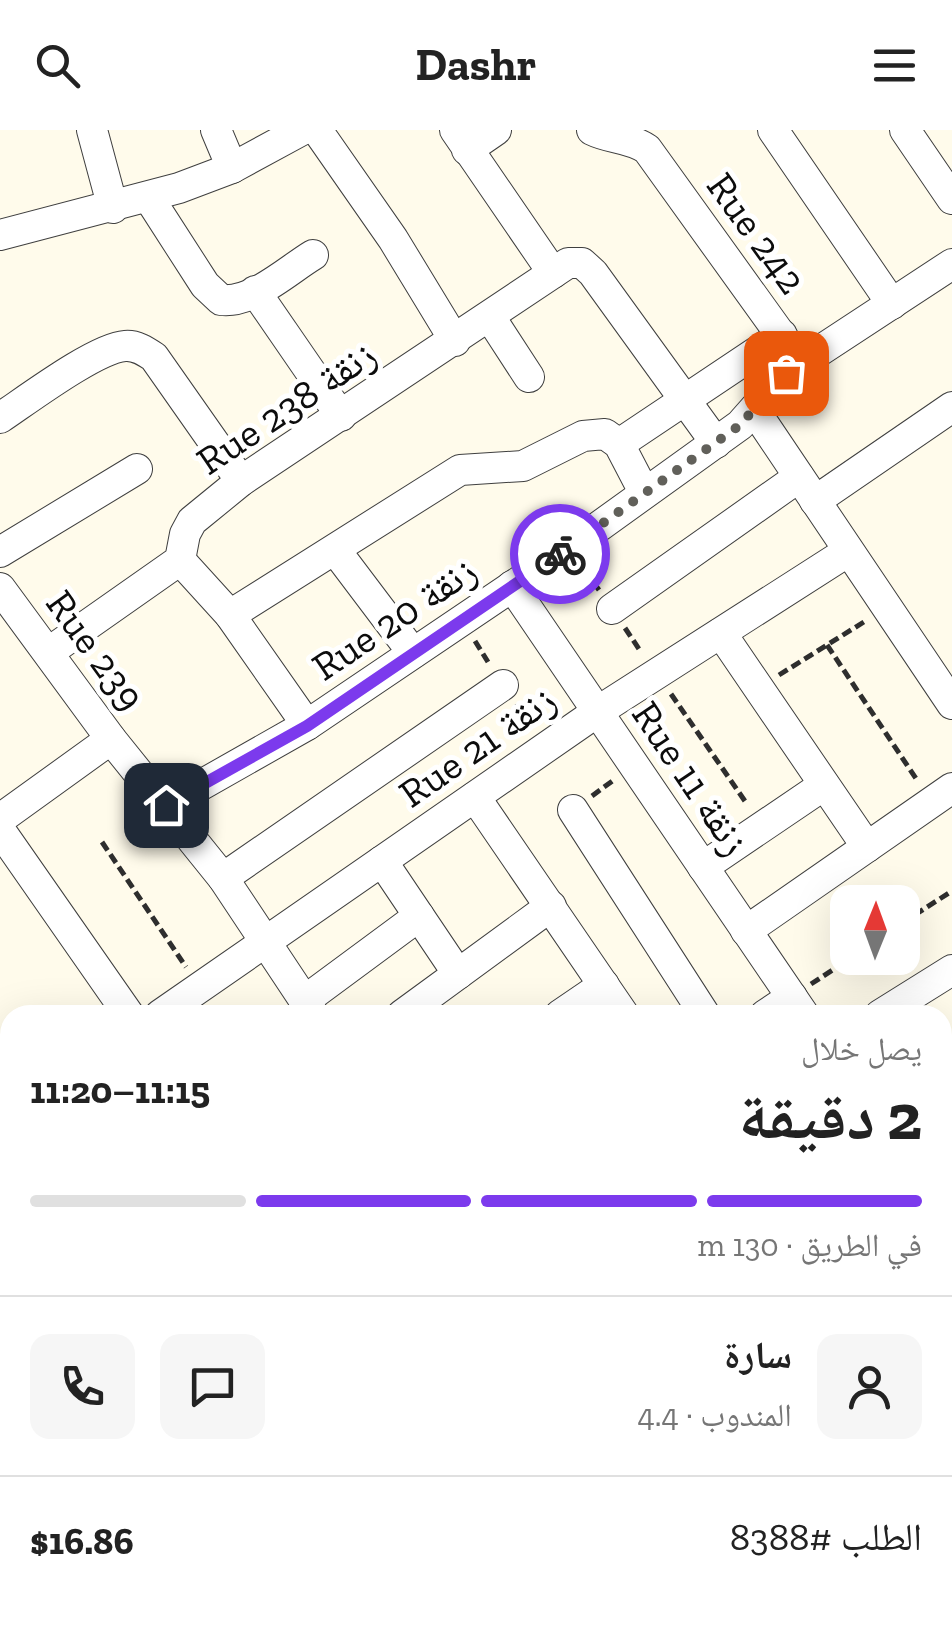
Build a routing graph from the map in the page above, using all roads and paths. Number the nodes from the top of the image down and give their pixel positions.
1 (92, 130) edge
2 (216, 130) edge
3 (302, 130) edge
4 (317, 130) edge
5 (496, 130) edge
6 (592, 130) edge
7 (773, 130) edge
8 (905, 130) edge
9 (461, 140) edge
10 (232, 168) junction
11 (150, 198) junction
12 (952, 199) edge
13 (113, 208) junction
14 (0, 235) edge
15 (313, 255) dead end
16 (952, 264) edge
17 (553, 274) junction
18 (255, 291) junction
19 (892, 304) junction
20 (490, 317) junction
21 (782, 335) junction
22 (455, 341) junction
23 (801, 363) junction
24 (530, 377) dead end
25 (685, 402) junction
26 (952, 407) edge
27 (755, 412) junction
28 (341, 416) junction
29 (0, 418) edge
30 (619, 444) junction
31 (716, 444) junction
32 (138, 468) dead end
33 (241, 481) junction
34 (807, 489) junction
35 (644, 492) junction
36 (336, 550) junction
37 (0, 552) edge
38 (847, 552) junction
39 (180, 560) junction
40 (512, 586) junction
41 (0, 588) edge
42 (887, 608) junction
43 (612, 609) dead end
44 (230, 615) junction
45 (721, 633) junction
46 (826, 645) junction
47 (49, 652) junction
48 (413, 653) junction
49 (657, 674) junction
50 (503, 685) dead end
51 (757, 690) junction
52 (952, 704) edge
53 (597, 712) junction
54 (307, 726) junction
55 (111, 740) junction
56 (824, 784) junction
57 (942, 795) edge
58 (475, 797) junction
59 (166, 805) junction
60 (573, 810) dead end
61 (0, 818) edge
62 (763, 826) junction
63 (0, 830) edge
64 (102, 842) dead end
65 (867, 847) junction
66 (382, 861) junction
67 (704, 867) junction
68 (223, 878) junction
69 (952, 891) edge
70 (551, 906) junction
71 (920, 911) edge
72 (418, 916) junction
73 (746, 930) junction
74 (265, 942) junction
75 (952, 970) edge
76 (458, 974) junction
77 (832, 975) edge
78 (604, 985) junction
79 (200, 987) junction
80 (122, 1005) edge
81 (174, 1005) edge
82 (307, 1005) edge
83 (313, 1005) edge
84 (416, 1005) edge
85 (575, 1005) edge
86 (617, 1005) edge
87 (699, 1005) edge
88 (797, 1005) edge
89 (799, 1005) edge
90 (896, 1005) edge

1 - 13 street
2 - 10 street
3 - 10 street
4 - 22 street
5 - 9 street
6 - 21 street, Rue 242
7 - 19 street
8 - 12 street
9 - 17 street
10 - 11 street
11 - 13 street
11 - 18 street
13 - 14 street
15 - 18 street
16 - 19 street
17 - 20 street, Rue 238 زنقة
17 - 25 street
18 - 28 street
19 - 23 street
20 - 22 street, Rue 238 زنقة
20 - 24 street
21 - 23 street, Rue 242
21 - 25 street
22 - 28 street, Rue 238 زنقة
23 - 27 street
25 - 30 street
25 - 31 street
26 - 34 street
27 - 31 street, Rue 20 زنقة
27 - 34 street
28 - 33 street, Rue 238 زنقة
29 - 33 street
30 - 35 street
30 - 36 street
31 - 35 street, Rue 20 زنقة
32 - 37 street
33 - 39 street, Rue 238 زنقة
34 - 38 street
34 - 43 street
35 - 40 street, Rue 20 زنقة
36 - 44 street
36 - 48 street
38 - 42 street
38 - 45 street, Rue 21 زنقة
39 - 44 street
39 - 47 street
40 - 48 street, Rue 20 زنقة
40 - 53 street, Rue 11 زنقة
41 - 47 street, Rue 239
42 - 46 path
42 - 52 street
44 - 54 street
45 - 49 street, Rue 21 زنقة
45 - 51 street
46 - 51 path
46 - 57 path
47 - 55 street, Rue 239
48 - 54 street, Rue 20 زنقة
49 - 53 street, Rue 21 زنقة
49 - 62 path
50 - 68 street
51 - 56 street
53 - 58 street, Rue 21 زنقة
53 - 67 street, Rue 11 زنقة
54 - 59 street, Rue 20 زنقة
55 - 59 street, Rue 239
55 - 61 street
56 - 62 street
56 - 65 street
57 - 65 street
58 - 66 street, Rue 21 زنقة
58 - 70 street
59 - 68 street, Rue 239
60 - 87 street
62 - 67 street
63 - 80 street
64 - 79 path
65 - 73 street
66 - 72 street
66 - 74 street, Rue 21 زنقة
67 - 73 street, Rue 11 زنقة
68 - 74 street, Rue 239
69 - 71 path
70 - 76 street
70 - 78 street
72 - 76 street
72 - 83 street
73 - 88 street, Rue 11 زنقة
74 - 79 street, Rue 21 زنقة
74 - 82 street, Rue 239
75 - 90 street
76 - 84 street
77 - 89 path
78 - 85 street
78 - 86 street
79 - 81 street, Rue 21 زنقة

